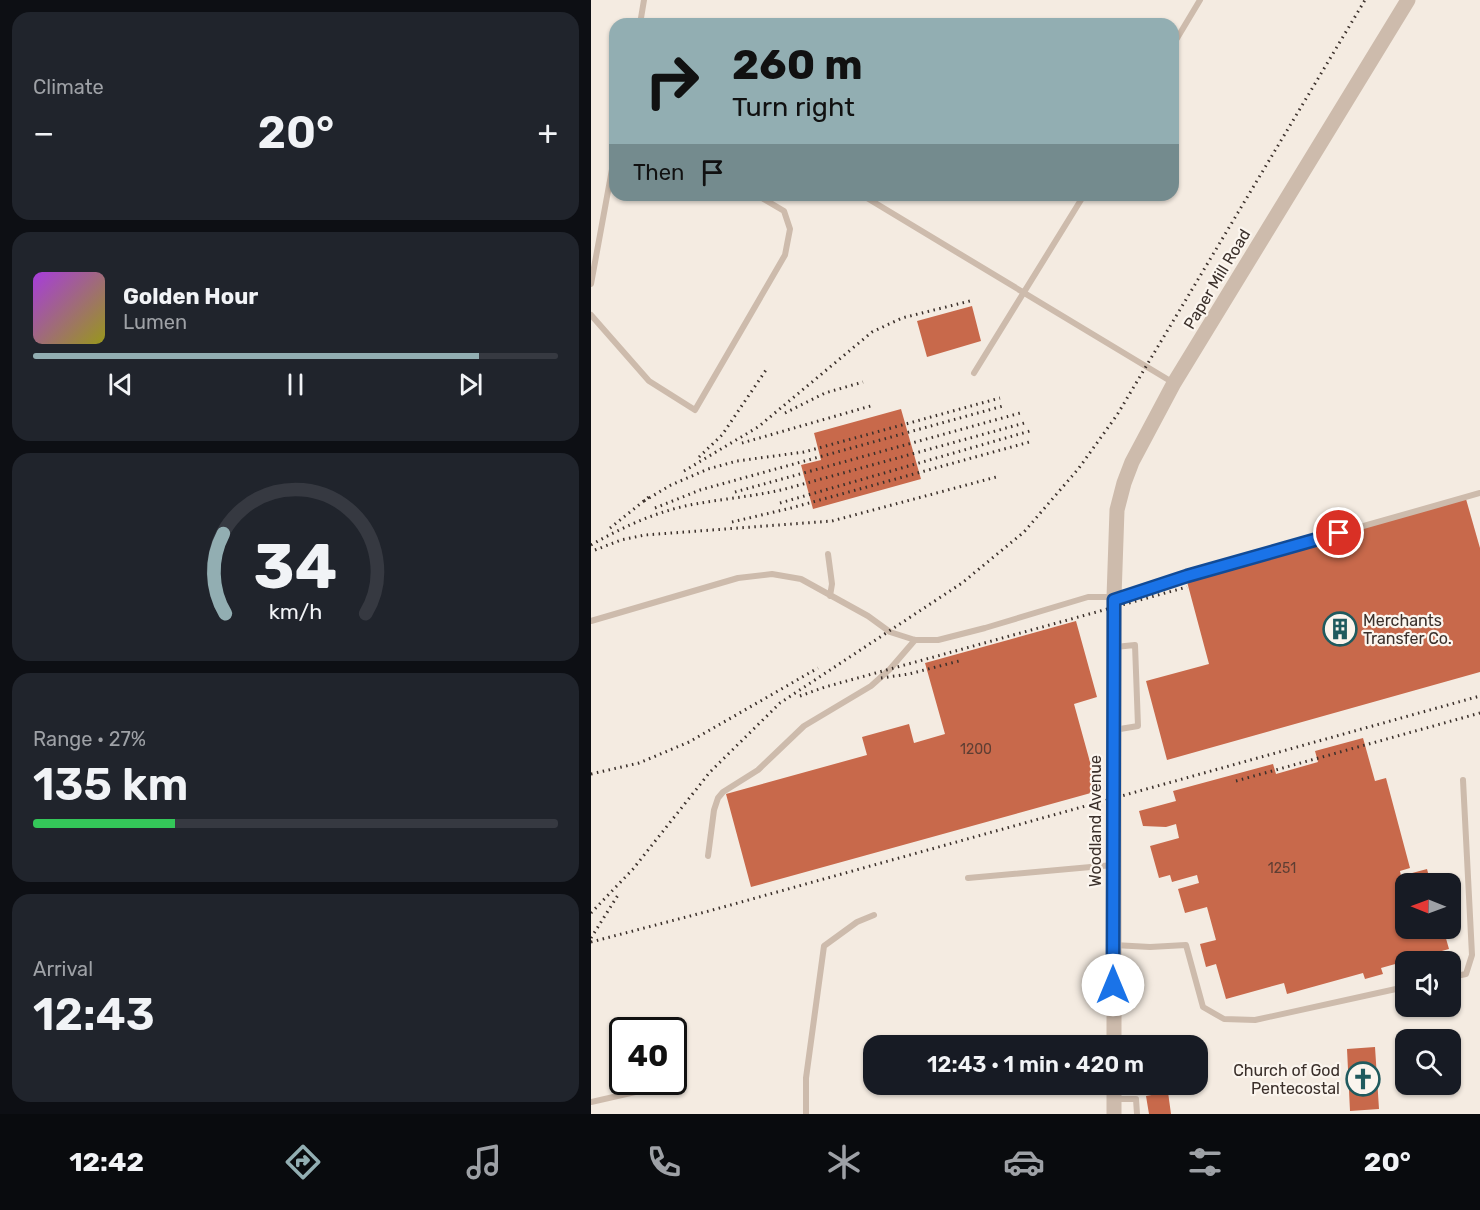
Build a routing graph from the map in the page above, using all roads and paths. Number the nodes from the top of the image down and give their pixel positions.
1 (644, 0) edge
2 (1200, 0) edge
3 (1408, 0) edge
4 (640, 18) edge
5 (1179, 35) edge
6 (609, 186) edge
7 (768, 201) edge
8 (872, 201) edge
9 (1080, 201) edge
10 (591, 284) edge
11 (1023, 292) junction
12 (591, 315) edge
13 (974, 373) dead end
14 (1174, 383) junction
15 (1480, 493) edge
16 (828, 554) dead end
17 (829, 596) junction
18 (1114, 599) junction
19 (591, 621) edge
20 (915, 640) junction
21 (1114, 647) junction
22 (1113, 730) junction
23 (1463, 780) dead end
24 (708, 856) dead end
25 (1113, 865) junction
26 (968, 878) dead end
27 (874, 915) dead end
28 (1113, 945) junction
29 (1461, 975) edge
30 (1395, 989) edge
31 (1113, 1035) edge
32 (622, 1095) edge
33 (1114, 1099) edge
34 (591, 1102) edge
35 (806, 1114) edge
36 (1137, 1114) edge

1 - 4 lane
2 - 5 lane
3 - 14 street, Paper Mill Road
6 - 10 lane
7 - 12 lane
8 - 11 lane
9 - 11 lane
11 - 13 lane
11 - 14 lane
14 - 18 street, Paper Mill Road
15 - 18 lane
16 - 17 lane
17 - 19 lane
17 - 20 lane
18 - 20 lane
18 - 21 street, Woodland Avenue
20 - 24 lane
21 - 22 street, Woodland Avenue
21 - 22 lane
22 - 25 street, Woodland Avenue
23 - 29 lane
25 - 26 lane
25 - 28 street, Woodland Avenue
27 - 35 lane
28 - 30 lane
28 - 31 street, Woodland Avenue
32 - 34 lane
33 - 36 lane

